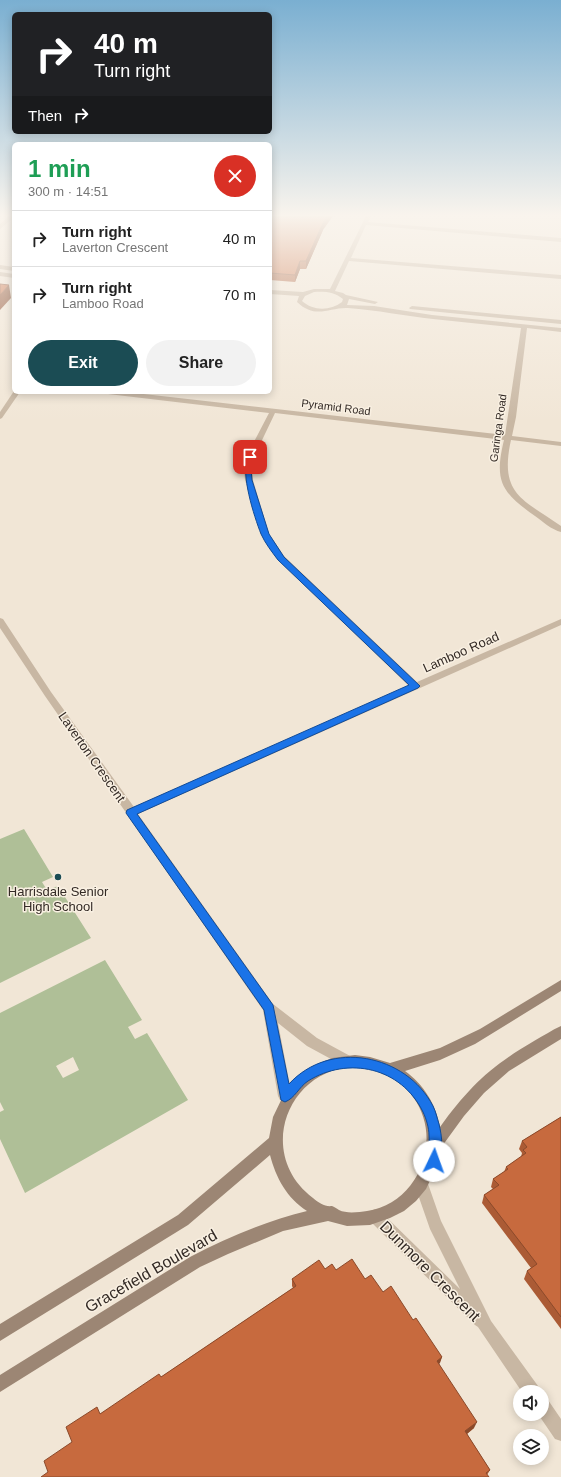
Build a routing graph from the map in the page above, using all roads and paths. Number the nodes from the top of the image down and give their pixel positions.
1 (335, 285) edge
2 (332, 291) junction
3 (272, 292) edge
4 (303, 294) junction
5 (345, 297) junction
6 (272, 298) edge
7 (299, 301) junction
8 (341, 306) junction
9 (561, 322) edge
10 (524, 326) junction
11 (561, 330) edge
12 (16, 394) edge
13 (125, 394) edge
14 (273, 411) junction
15 (0, 417) edge
16 (508, 438) junction
17 (561, 444) edge
18 (561, 530) edge
19 (0, 621) edge
20 (561, 622) edge
21 (415, 686) junction
22 (130, 813) junction
23 (561, 985) edge
24 (269, 1008) junction
25 (561, 1032) edge
26 (347, 1062) junction
27 (387, 1070) junction
28 (285, 1096) junction
29 (274, 1143) junction
30 (435, 1145) junction
31 (422, 1186) junction
32 (332, 1212) junction
33 (375, 1216) junction
34 (486, 1326) junction
35 (0, 1333) edge
36 (0, 1384) edge
37 (527, 1385) edge
38 (549, 1416) edge
39 (561, 1434) edge

1 - 2 street
2 - 4 street
2 - 5 street
3 - 4 street
4 - 7 street
5 - 8 street
5 - 9 street
6 - 7 street
7 - 8 street
8 - 10 street
10 - 11 street
10 - 16 street, Garinga Road
12 - 15 street
13 - 14 street, Pyramid Road
14 - 16 street, Pyramid Road
14 - 21 street
16 - 17 street, Pyramid Road
16 - 18 street, Garinga Road
19 - 22 street, Laverton Crescent
20 - 21 street, Lamboo Road
21 - 22 street, Lamboo Road
22 - 24 street, Laverton Crescent
23 - 27 street
24 - 26 street, Laverton Crescent
24 - 28 street, Laverton Crescent
25 - 30 street
26 - 27 street
26 - 28 street
27 - 30 street
28 - 29 street
29 - 32 street
29 - 35 street, Gracefield Boulevard
30 - 31 street
31 - 33 street
31 - 34 street, Dunmore Crescent
32 - 33 street
32 - 36 street, Gracefield Boulevard
33 - 34 street, Dunmore Crescent
34 - 37 street, Dunmore Crescent
38 - 39 street

